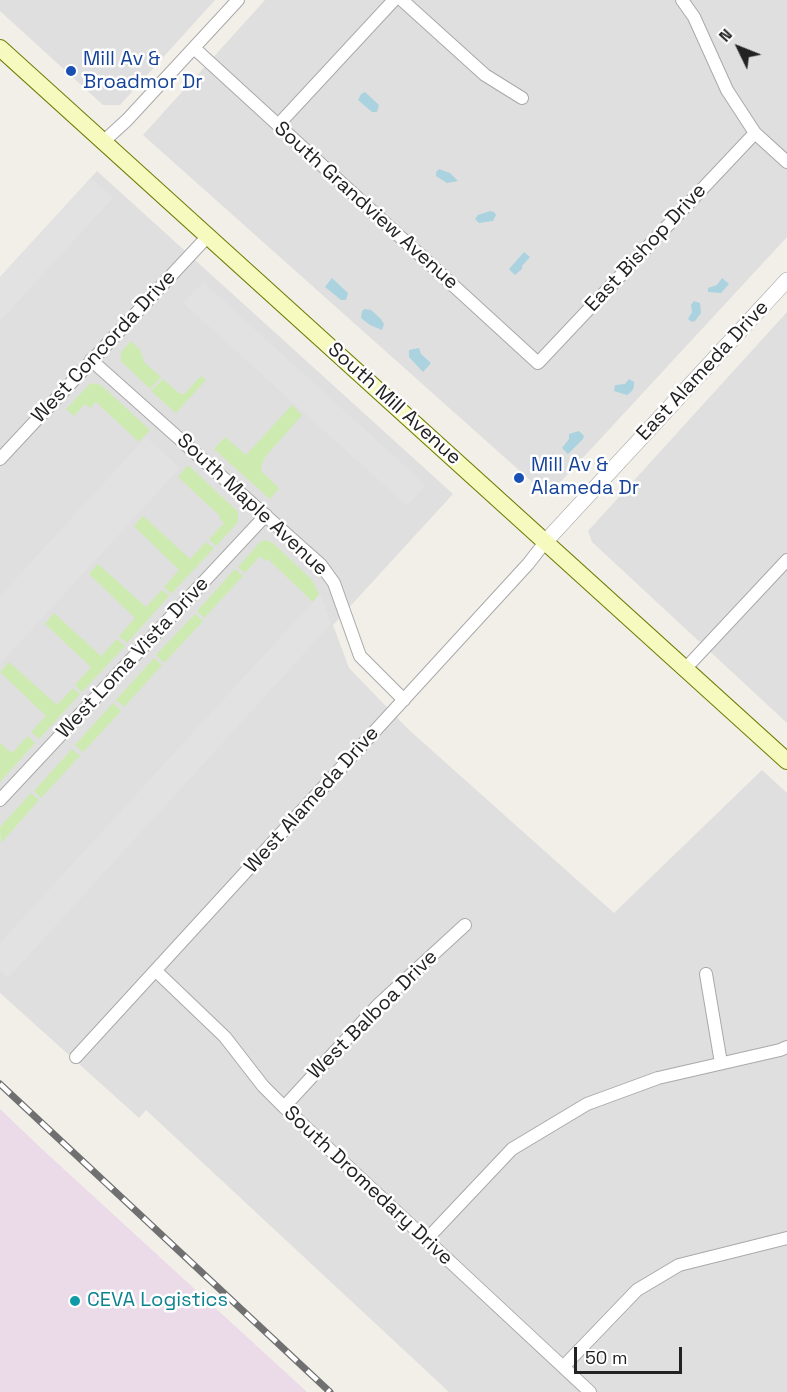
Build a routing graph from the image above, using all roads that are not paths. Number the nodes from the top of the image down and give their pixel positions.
1 (238, 0) edge
2 (394, 0) edge
3 (402, 0) edge
4 (682, 0) edge
5 (0, 48) edge
6 (194, 48) junction
7 (522, 98) dead end
8 (278, 125) junction
9 (755, 133) junction
10 (104, 141) junction
11 (787, 162) edge
12 (208, 236) junction
13 (787, 279) edge
14 (91, 360) junction
15 (538, 363) joint
16 (0, 459) edge
17 (266, 515) junction
18 (546, 541) junction
19 (787, 560) edge
20 (686, 669) junction
21 (404, 700) junction
22 (787, 761) edge
23 (0, 800) edge
24 (465, 925) dead end
25 (156, 971) junction
26 (706, 974) dead end
27 (787, 1047) edge
28 (76, 1057) dead end
29 (721, 1063) junction
30 (284, 1107) junction
31 (787, 1238) edge
32 (426, 1240) junction
33 (563, 1367) junction
34 (590, 1392) edge

1 - 6 street
2 - 8 street
3 - 7 street
4 - 9 street
5 - 10 main road, South Mill Avenue
6 - 8 street, South Grandview Avenue
6 - 10 street
8 - 15 street, South Grandview Avenue
9 - 11 street
9 - 15 street, East Bishop Drive
10 - 12 main road, South Mill Avenue
12 - 14 street, West Concorda Drive
12 - 18 main road, South Mill Avenue
13 - 18 street, East Alameda Drive
14 - 16 street, West Concorda Drive
14 - 17 street, South Maple Avenue
17 - 21 street, South Maple Avenue
17 - 23 street, West Loma Vista Drive
18 - 20 main road, South Mill Avenue
18 - 21 street, West Alameda Drive
19 - 20 street
20 - 22 main road, South Mill Avenue
21 - 25 street, West Alameda Drive
24 - 30 street, West Balboa Drive
25 - 28 street, West Alameda Drive
25 - 30 street, South Dromedary Drive
26 - 29 street
27 - 29 street
29 - 32 street
30 - 32 street, South Dromedary Drive
31 - 33 street
32 - 33 street, South Dromedary Drive
33 - 34 street, South Dromedary Drive

